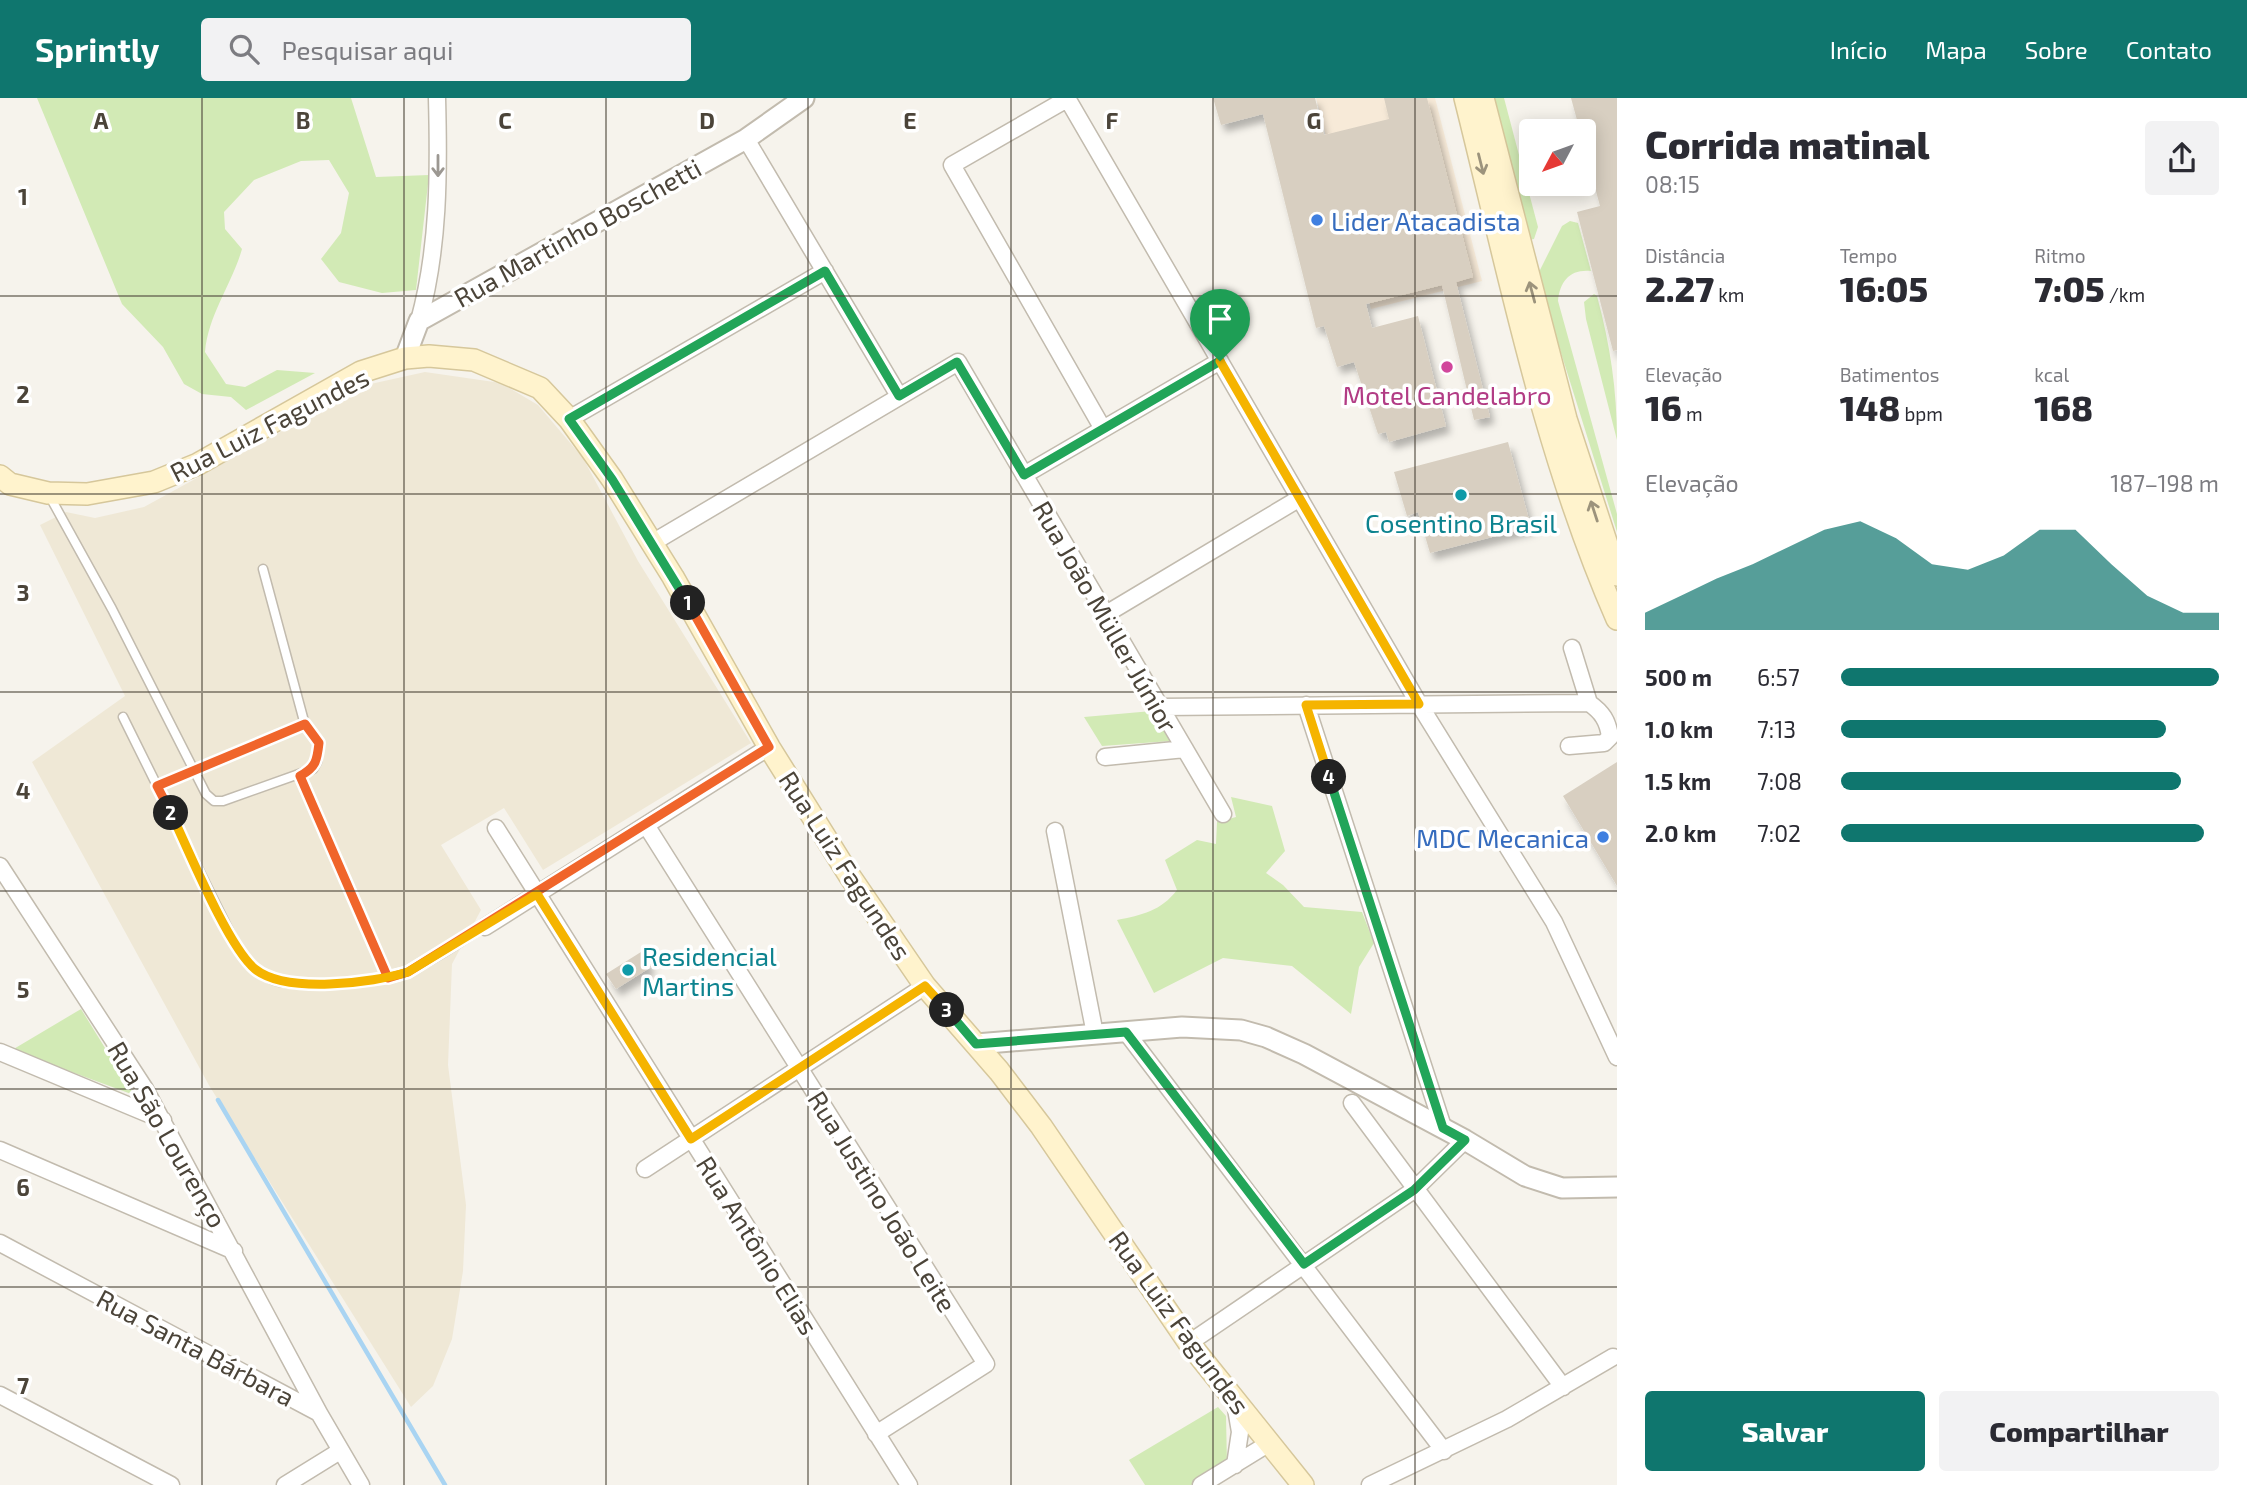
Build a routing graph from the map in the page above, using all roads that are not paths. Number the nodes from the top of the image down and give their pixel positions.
1 (437, 98) edge
2 (804, 98) edge
3 (1465, 98) edge
4 (1483, 98) edge
5 (1067, 99) edge
6 (746, 139) junction
7 (825, 271) junction
8 (419, 321) junction
9 (405, 358) junction
10 (1220, 361) junction
11 (899, 396) junction
12 (569, 419) junction
13 (1104, 429) junction
14 (1024, 475) junction
15 (0, 476) edge
16 (48, 493) junction
17 (1300, 498) junction
18 (652, 543) junction
19 (263, 569) dead end
20 (1612, 581) edge
21 (1106, 614) junction
22 (1617, 619) edge
23 (1572, 648) dead end
24 (1588, 703) junction
25 (1419, 704) junction
26 (1306, 705) junction
27 (1160, 707) junction
28 (123, 717) dead end
29 (305, 724) junction
30 (1569, 746) dead end
31 (769, 747) junction
32 (1185, 749) junction
33 (1105, 757) dead end
34 (195, 772) junction
35 (300, 776) junction
36 (157, 786) junction
37 (1223, 814) dead end
38 (646, 825) junction
39 (495, 828) dead end
40 (1055, 831) dead end
41 (0, 866) edge
42 (537, 894) junction
43 (485, 927) joint
44 (388, 978) junction
45 (925, 986) junction
46 (1126, 1032) junction
47 (1095, 1034) junction
48 (976, 1044) junction
49 (0, 1052) edge
50 (1617, 1057) edge
51 (800, 1069) junction
52 (1352, 1103) dead end
53 (163, 1120) junction
54 (1443, 1128) junction
55 (691, 1139) junction
56 (1465, 1140) junction
57 (0, 1150) edge
58 (645, 1169) dead end
59 (1617, 1187) edge
60 (1414, 1190) junction
61 (0, 1243) edge
62 (234, 1251) junction
63 (1304, 1264) junction
64 (1189, 1343) junction
65 (1613, 1357) dead end
66 (1563, 1387) junction
67 (0, 1395) edge
68 (1235, 1402) junction
69 (319, 1413) junction
70 (876, 1434) junction
71 (1271, 1442) junction
72 (340, 1451) junction
73 (1444, 1451) junction
74 (1235, 1465) junction
75 (171, 1485) edge
76 (285, 1485) edge
77 (361, 1485) edge
78 (909, 1485) edge
79 (1201, 1485) edge
80 (1303, 1485) edge
81 (1370, 1485) edge

1 -> 8 street
2 - 6 street, Rua Martinho Boschetti
3 -> 20 main road
20 -> 4 main road
5 - 10 street
5 - 13 street
6 - 7 street
6 - 8 street, Rua Martinho Boschetti
7 - 11 street
7 - 12 street
8 - 9 street
9 - 12 main road, Rua Luiz Fagundes
9 - 16 main road, Rua Luiz Fagundes
10 - 13 street
10 - 17 street
11 - 14 street, Rua João Müller Júnior
11 - 18 street, Rua João Müller Júnior
12 - 18 main road, Rua Luiz Fagundes
13 - 14 street
14 - 21 street, Rua João Müller Júnior
15 - 16 main road, Rua Luiz Fagundes
16 - 34 lane
17 - 21 street
17 - 25 street
18 - 31 main road, Rua Luiz Fagundes
19 - 29 lane
20 - 22 main road
21 - 27 street, Rua João Müller Júnior
23 - 24 street
24 - 25 street
24 - 30 street
25 - 26 street
25 - 50 street
26 - 27 street
26 - 54 street
27 - 32 street, Rua João Müller Júnior
28 - 36 lane
29 - 34 lane
29 - 35 lane
31 - 38 street
31 - 45 main road, Rua Luiz Fagundes
32 - 33 street
32 - 37 street, Rua João Müller Júnior
34 - 35 lane
34 - 36 lane
35 - 44 lane
36 - 44 lane
38 - 42 street
38 - 51 street, Rua Justino João Leite
39 - 42 street, Rua Antônio Elias
40 - 47 street
41 - 53 street, Rua São Lourenço
42 - 43 street
42 - 55 street, Rua Antônio Elias
43 - 44 lane
45 - 48 main road, Rua Luiz Fagundes
45 - 51 street
46 - 47 street
46 - 54 street
46 - 63 street
47 - 48 street
48 - 64 main road, Rua Luiz Fagundes
49 - 53 street
51 - 55 street
51 - 70 street, Rua Justino João Leite
52 - 60 street
53 - 62 street, Rua São Lourenço
54 - 56 street
55 - 58 street
55 - 70 street, Rua Antônio Elias
56 - 59 street
56 - 60 street
57 - 62 street
60 - 63 street
60 - 66 street
61 - 69 street, Rua Santa Bárbara
62 - 69 street, Rua São Lourenço
63 - 64 street
63 - 73 street
64 - 68 main road, Rua Luiz Fagundes
65 - 66 street
66 - 73 street
67 - 75 street
68 - 71 main road, Rua Luiz Fagundes
68 - 74 street
69 - 72 street, Rua Santa Bárbara
70 - 78 street, Rua Antônio Elias
71 - 74 street
71 - 80 main road, Rua Luiz Fagundes
72 - 76 street
72 - 77 street, Rua Santa Bárbara
73 - 81 street
74 - 79 street

